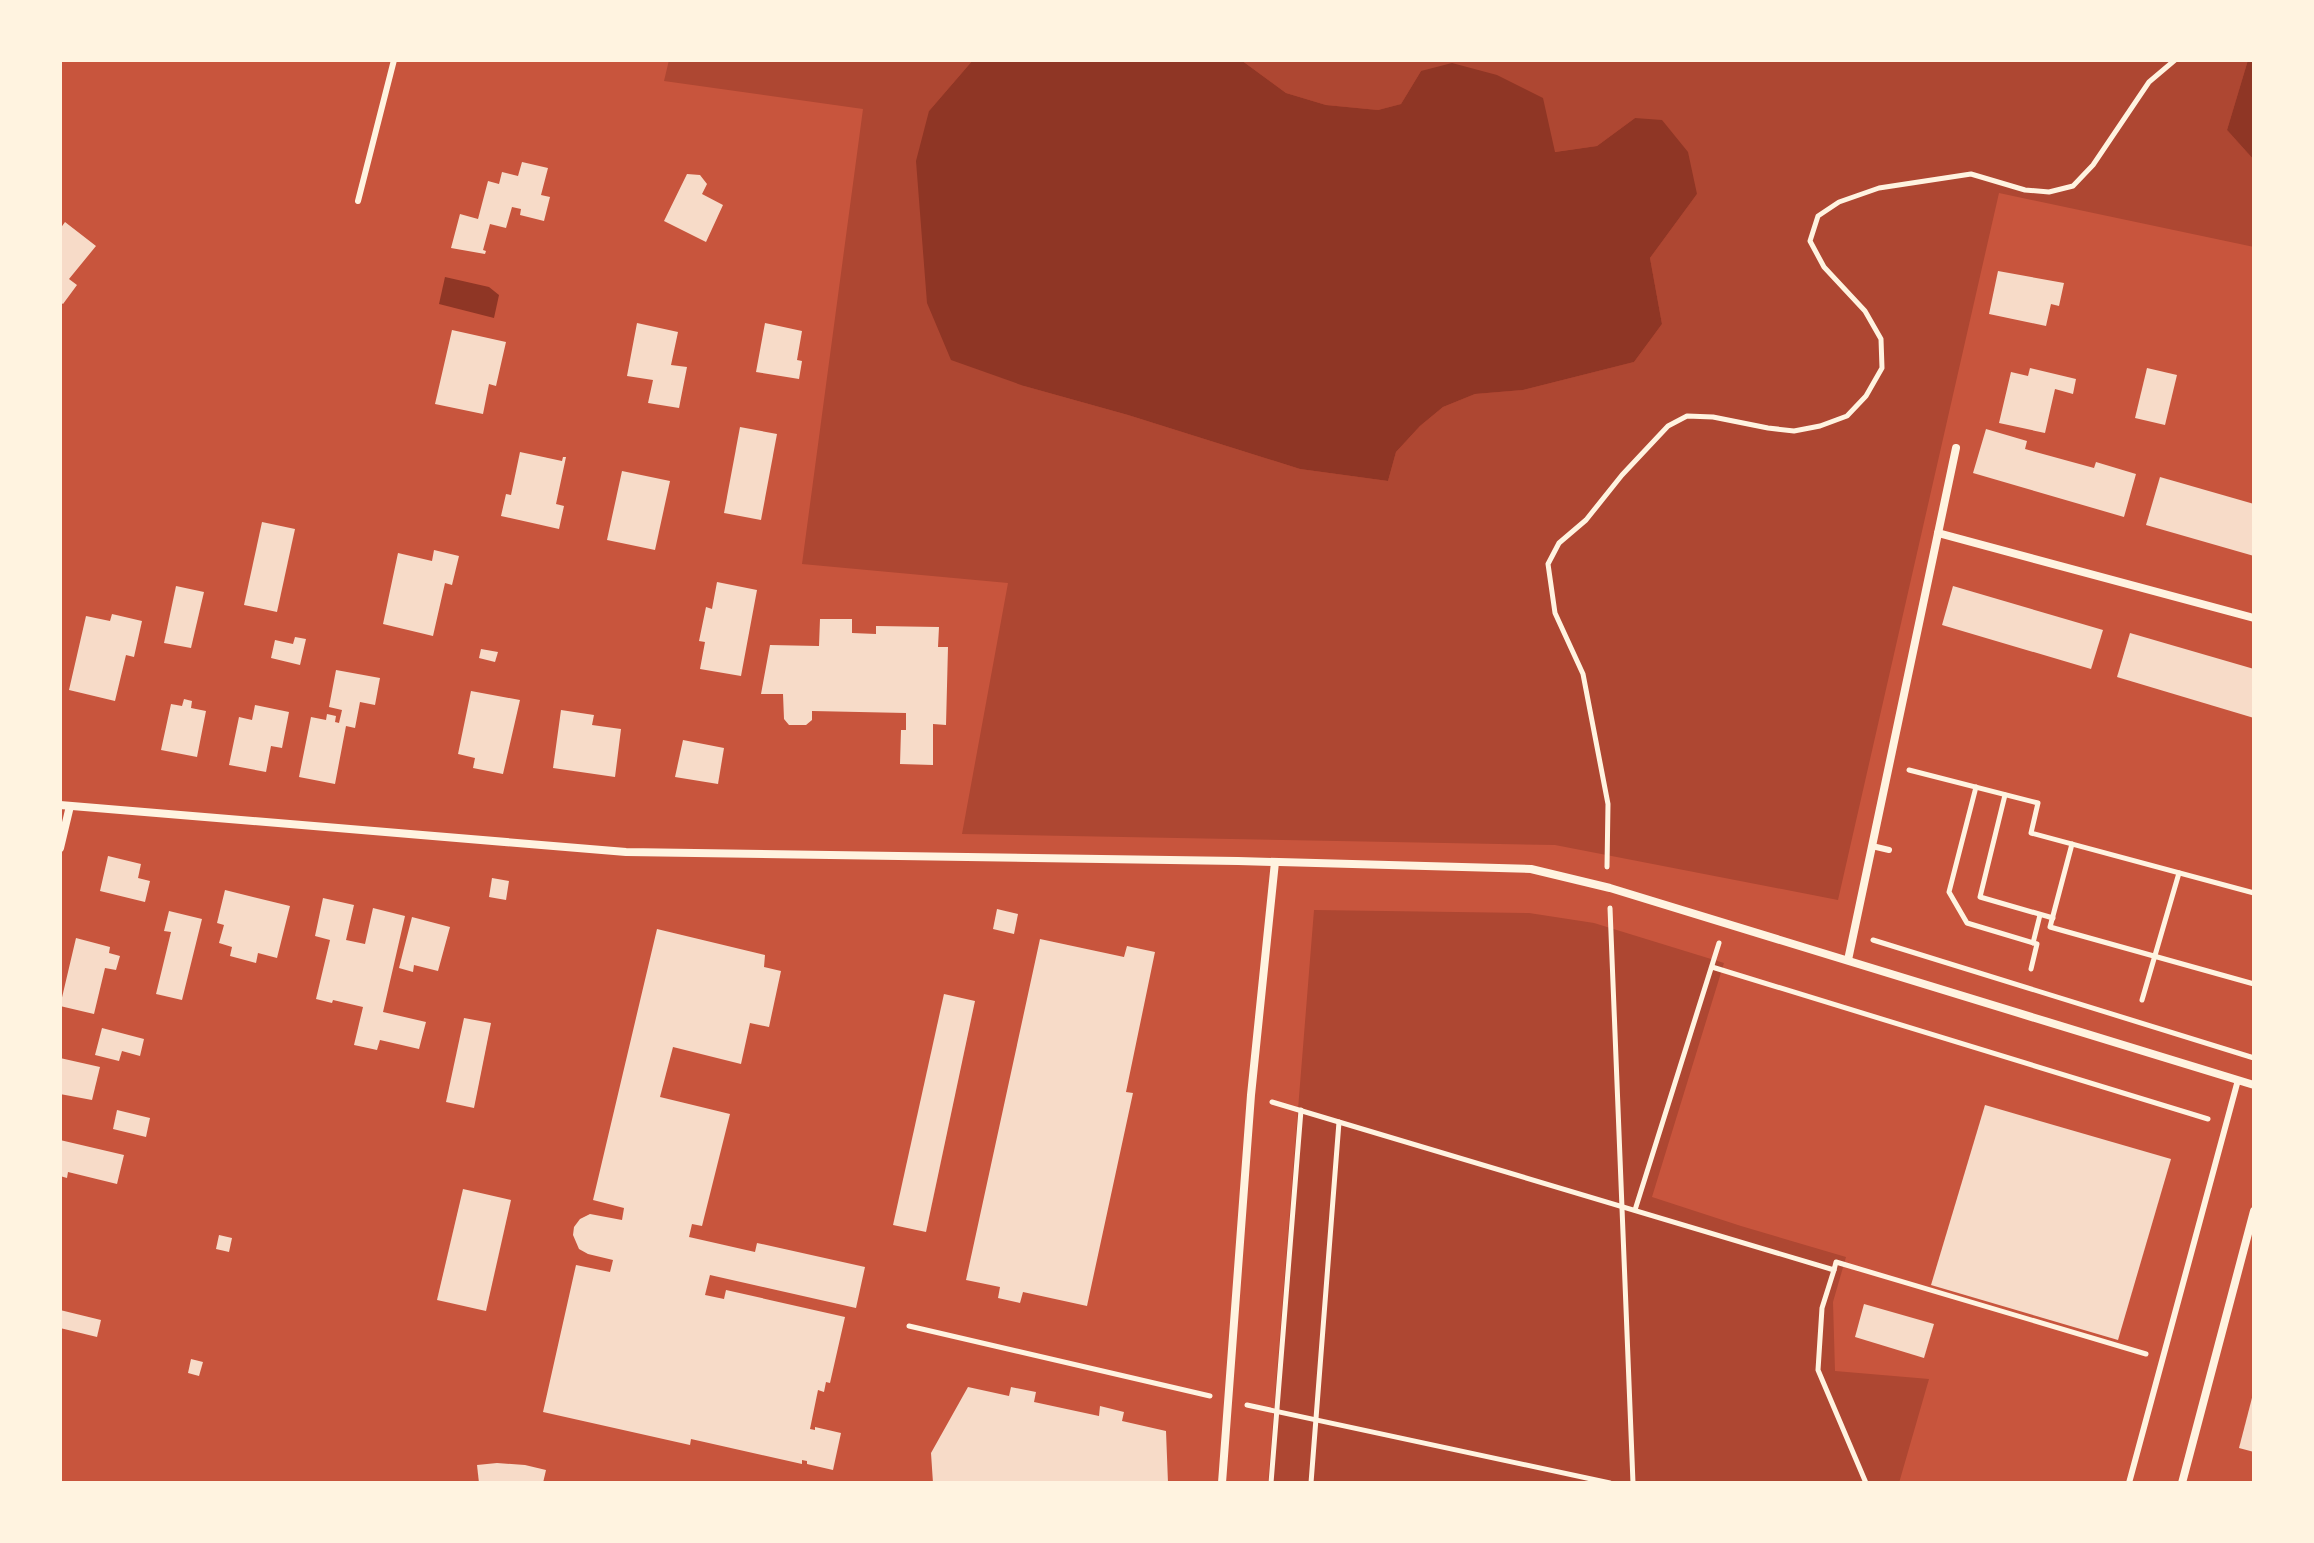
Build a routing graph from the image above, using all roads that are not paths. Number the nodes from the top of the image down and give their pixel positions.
1 (394, 60) edge
2 (358, 201) dead end
3 (1956, 448) dead end
4 (1938, 533) junction
5 (2254, 618) edge
6 (60, 805) edge
7 (70, 806) junction
8 (1872, 846) junction
9 (60, 848) edge
10 (1889, 850) dead end
11 (1275, 862) junction
12 (1848, 960) junction
13 (2238, 1080) junction
14 (2254, 1085) edge
15 (2254, 1211) edge
16 (1222, 1483) edge
17 (2129, 1483) edge
18 (2182, 1483) edge

1 - 2 lane
3 - 4 street
4 - 5 street
4 - 8 street
6 - 7 street
7 - 9 street
7 - 11 street
8 - 10 lane
8 - 12 street
11 - 12 street
11 - 16 street
12 - 13 street
13 - 14 street
13 - 17 lane
15 - 18 street

